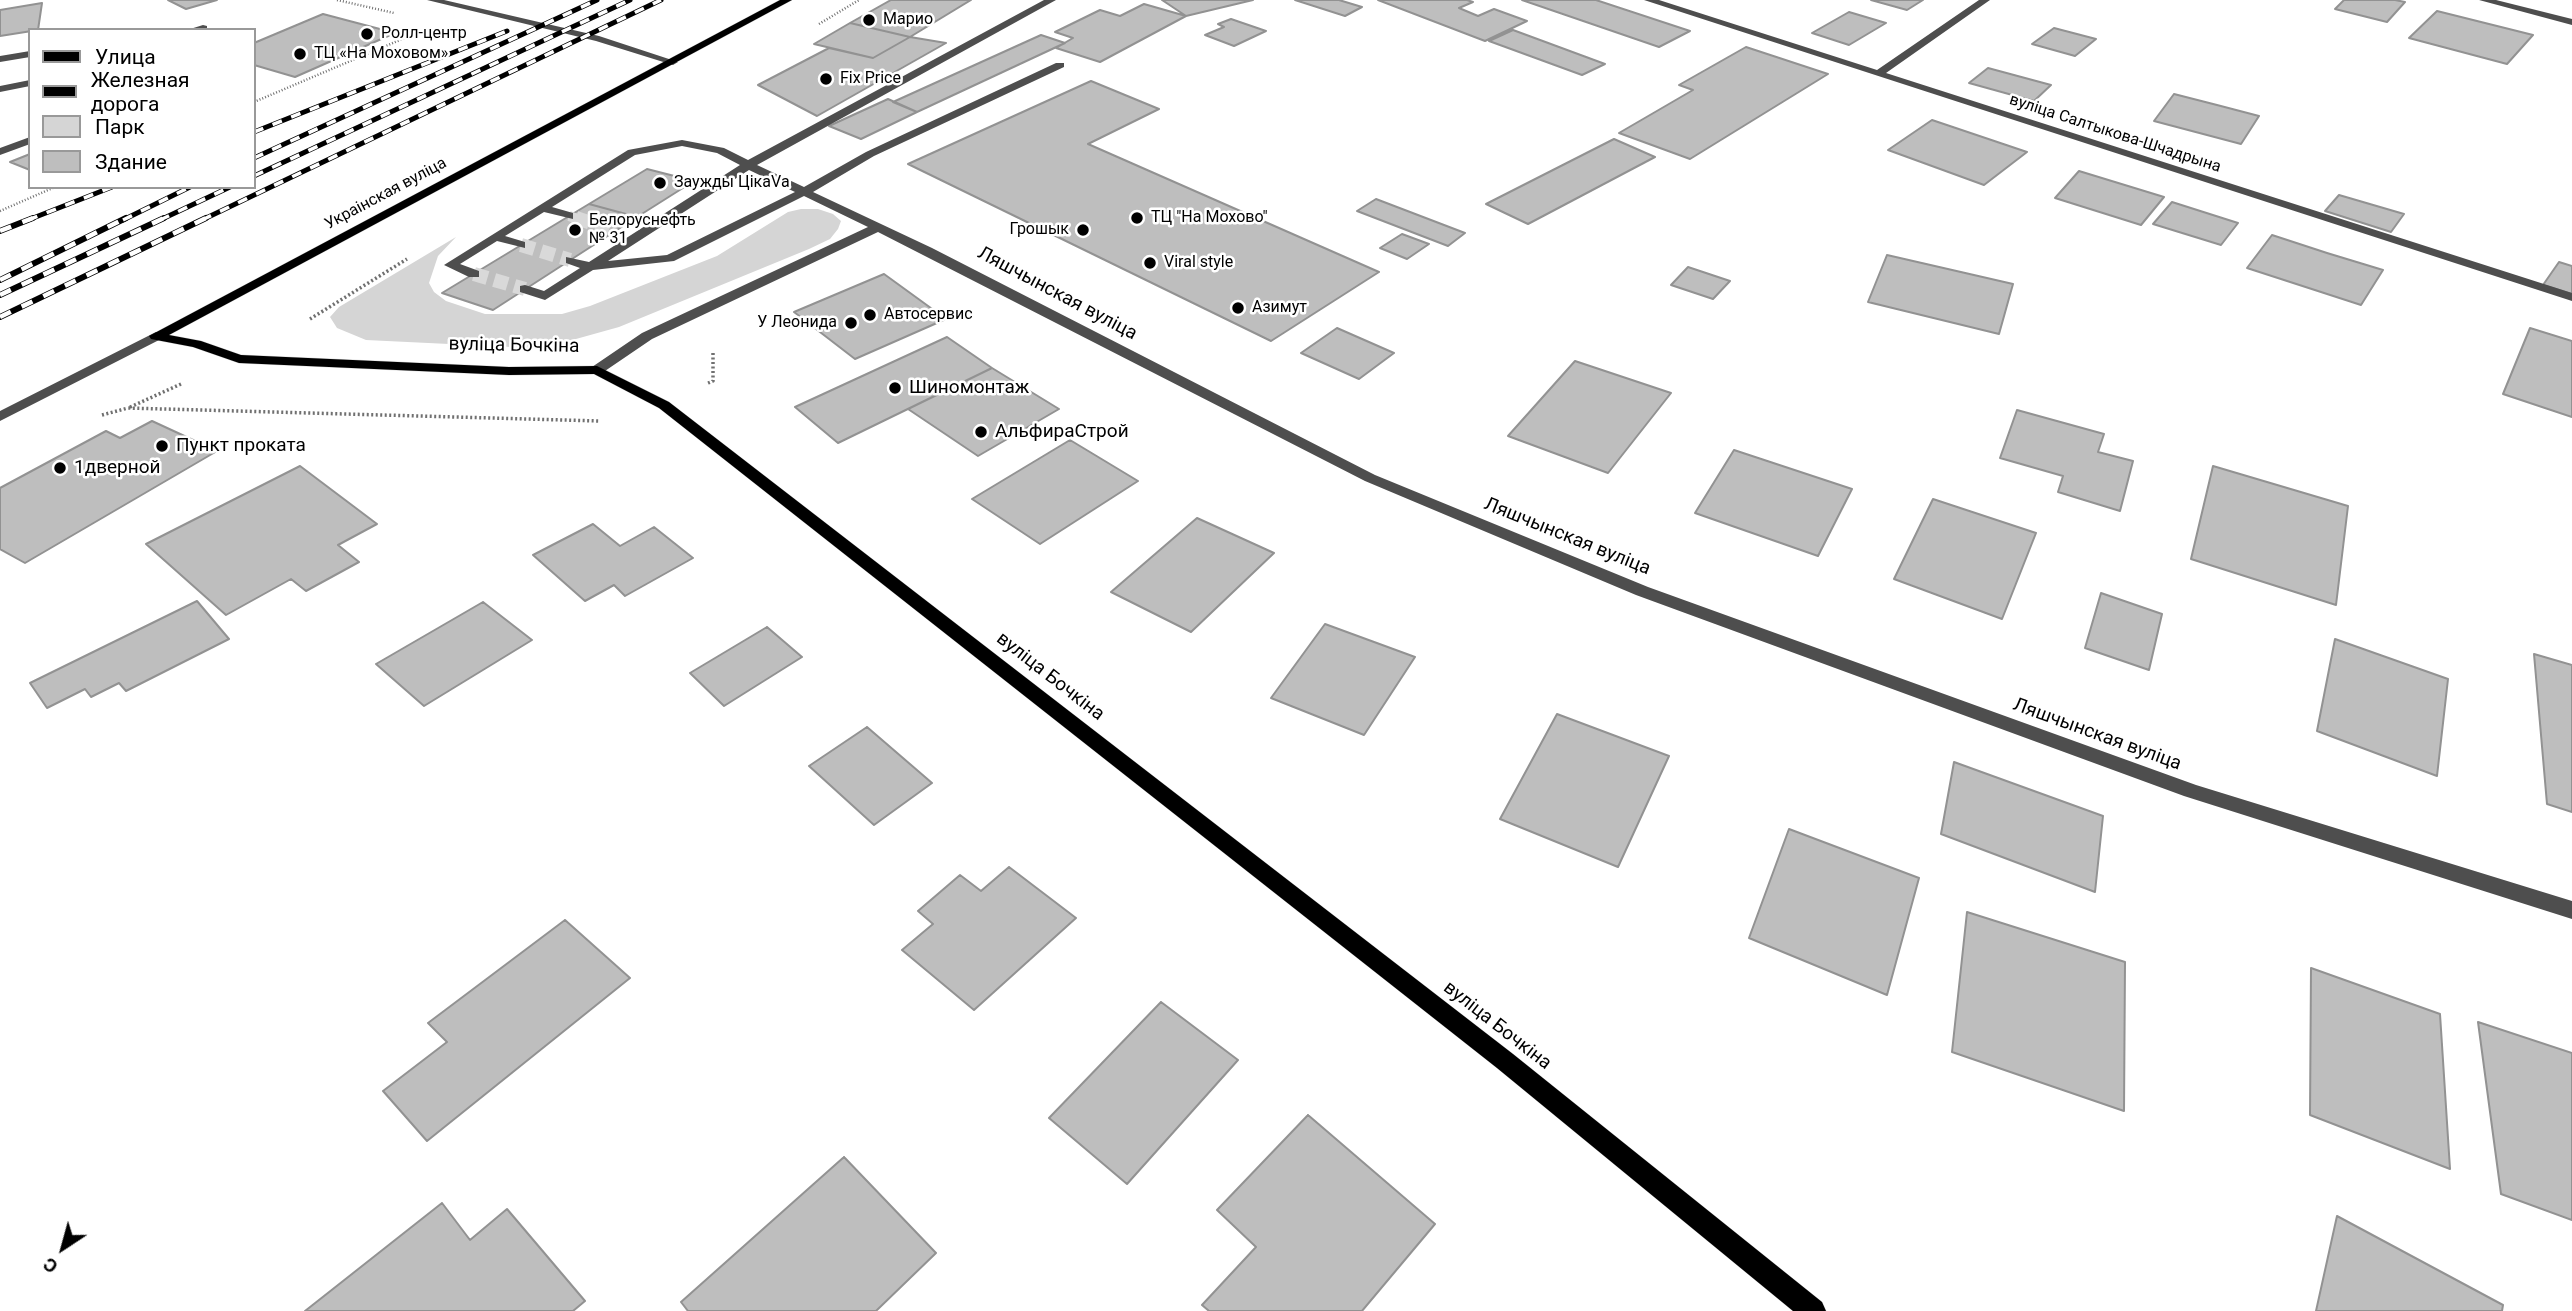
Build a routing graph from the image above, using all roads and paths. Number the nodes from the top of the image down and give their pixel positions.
1 (337, 0) edge
2 (432, 0) edge
3 (786, 0) edge
4 (1051, 0) edge
5 (1649, 0) edge
6 (1985, 0) edge
7 (2484, 0) edge
8 (400, 14) dead end
9 (2572, 22) edge
10 (414, 34) dead end
11 (28, 54) edge
12 (0, 59) edge
13 (673, 62) junction
14 (1060, 65) dead end
15 (1878, 74) junction
16 (28, 83) edge
17 (0, 89) edge
18 (256, 101) edge
19 (28, 141) edge
20 (0, 152) edge
21 (748, 165) junction
22 (50, 189) edge
23 (804, 192) junction
24 (543, 208) junction
25 (0, 211) edge
26 (569, 216) tunnel mouth
27 (878, 227) junction
28 (615, 231) tunnel mouth
29 (496, 237) junction
30 (636, 237) junction
31 (521, 245) tunnel mouth
32 (570, 260) tunnel mouth
33 (590, 267) junction
34 (474, 274) tunnel mouth
35 (525, 289) tunnel mouth
36 (2572, 297) edge
37 (156, 336) junction
38 (597, 370) junction
39 (0, 417) edge
40 (2572, 910) edge
41 (1813, 1311) edge

1 - 8 path
2 - 13 street
3 - 13 main road, Украінская вуліца
4 - 21 street
5 - 15 street, вуліца Салтыкова-Шчадрына
6 - 15 street
7 - 9 street
10 - 18 path
11 - 12 street
13 - 37 main road, Украінская вуліца
14 - 23 street
15 - 36 street, вуліца Салтыкова-Шчадрына
16 - 17 street
19 - 20 street
21 - 23 street, Ляшчынская вуліца
21 - 24 street, Ляшчынская вуліца
21 - 30 street
22 - 25 path
23 - 27 street, Ляшчынская вуліца
23 - 33 street
24 - 26 street
24 - 29 street, Ляшчынская вуліца
27 - 38 street
27 - 40 street, Ляшчынская вуліца
28 - 30 street
29 - 31 street
29 - 34 street, Ляшчынская вуліца
30 - 33 street
32 - 33 street
33 - 35 street
37 - 38 main road, вуліца Бочкіна
37 - 39 street, Украінская вуліца
38 - 41 main road, вуліца Бочкіна

